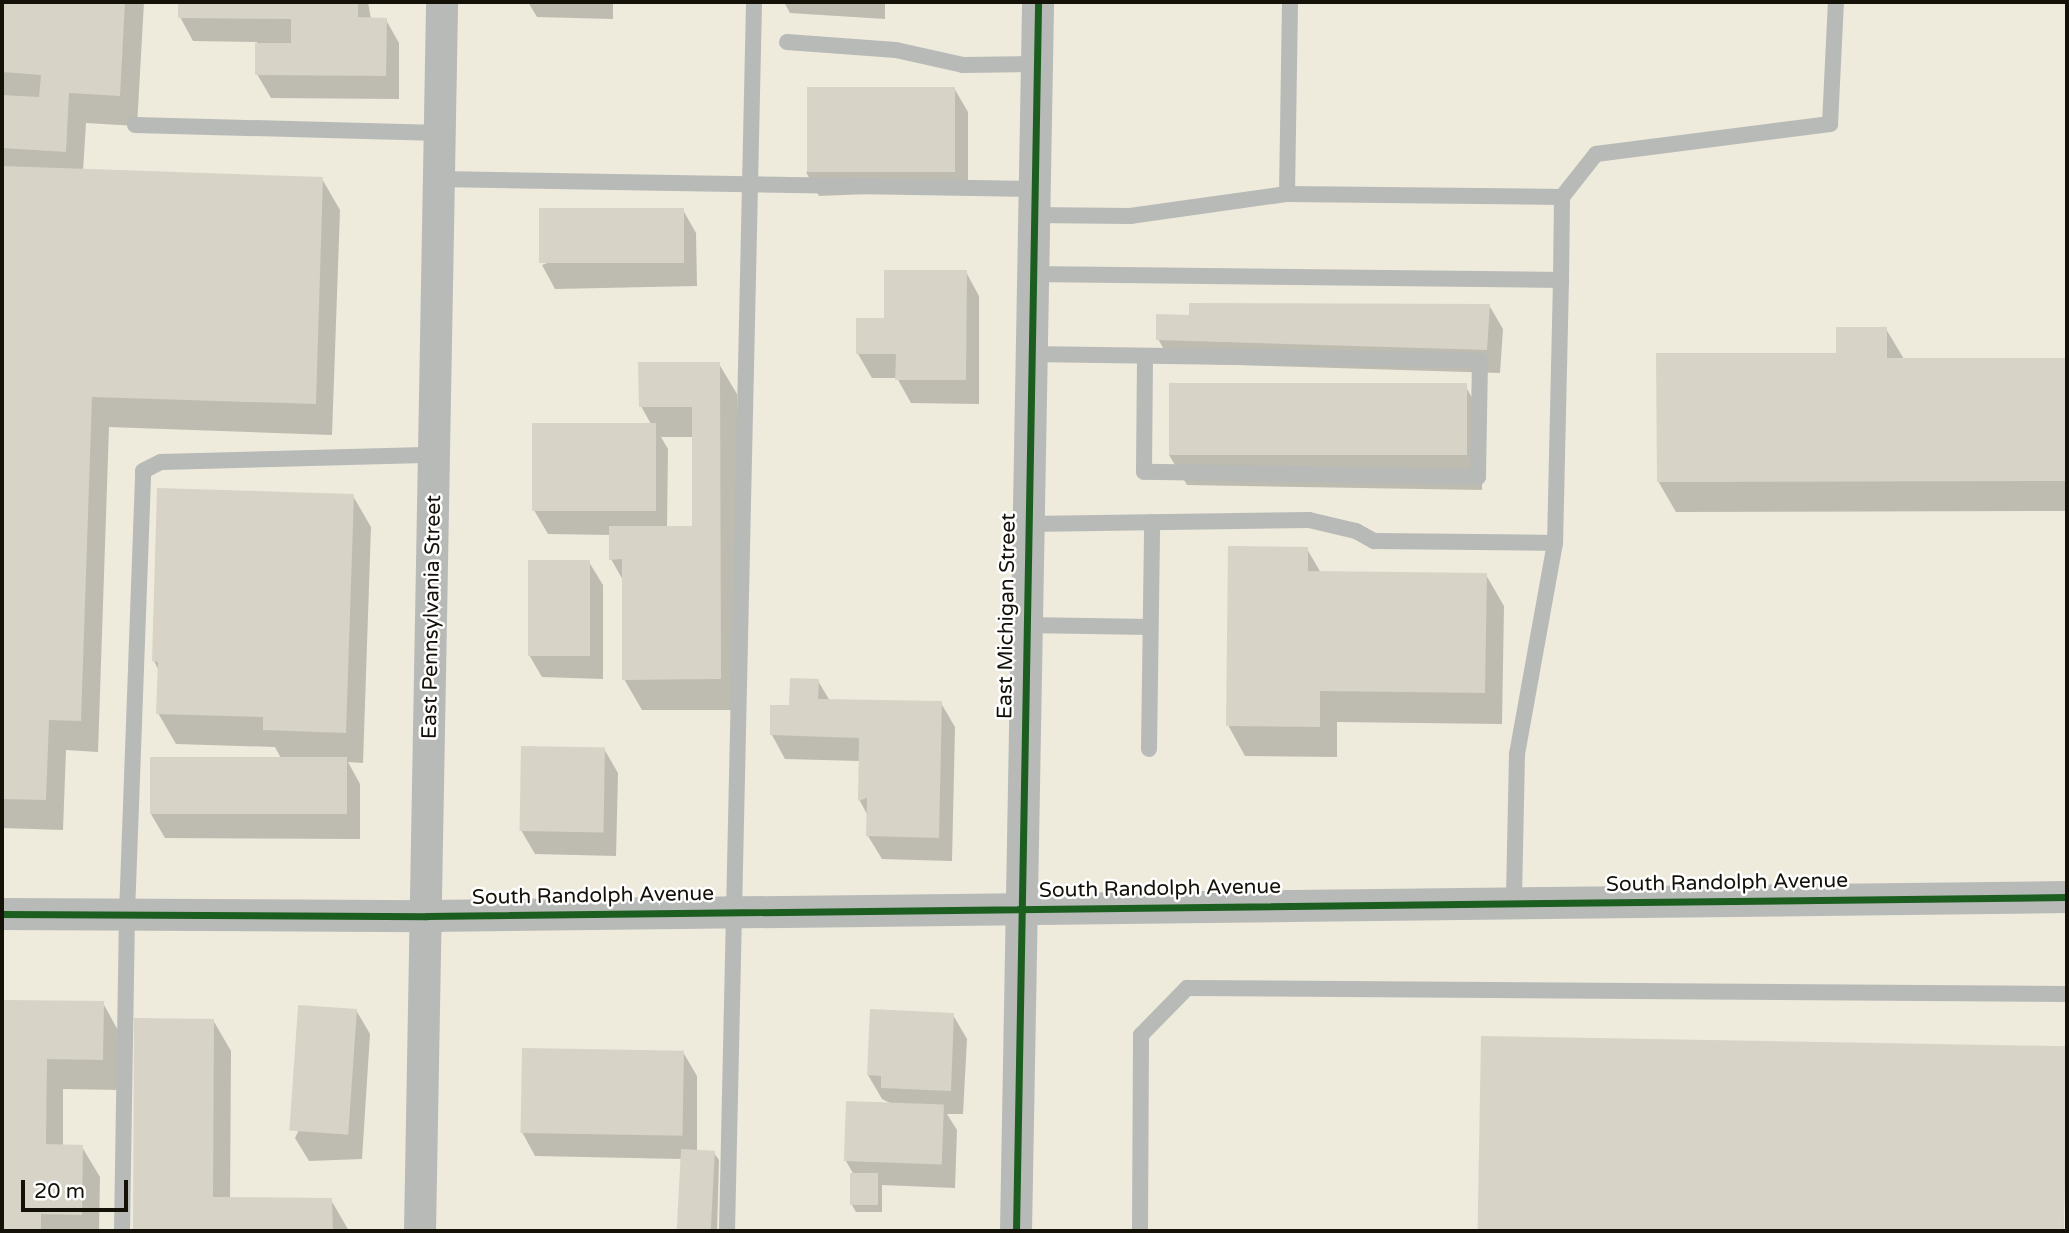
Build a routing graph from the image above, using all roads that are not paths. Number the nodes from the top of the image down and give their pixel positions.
1 (442, 2) edge
2 (754, 2) edge
3 (1038, 2) edge
4 (1290, 2) edge
5 (1836, 2) edge
6 (787, 42) dead end
7 (1036, 64) junction
8 (135, 125) dead end
9 (440, 133) junction
10 (439, 179) junction
11 (750, 184) junction
12 (1287, 194) junction
13 (1562, 197) junction
14 (1033, 202) junction
15 (1031, 274) junction
16 (1561, 280) junction
17 (1030, 354) junction
18 (1145, 356) junction
19 (434, 455) junction
20 (1152, 522) junction
21 (1027, 524) junction
22 (1555, 542) junction
23 (1025, 625) junction
24 (1150, 627) junction
25 (1149, 749) dead end
26 (2067, 897) edge
27 (1514, 903) junction
28 (1020, 908) junction
29 (733, 912) junction
30 (2, 914) edge
31 (127, 914) junction
32 (427, 916) junction
33 (2067, 994) edge
34 (122, 1231) edge
35 (420, 1231) edge
36 (727, 1231) edge
37 (1016, 1231) edge
38 (1140, 1231) edge

1 - 9 street, East Pennsylvania Street
2 - 11 lane
3 - 7 street, East Michigan Street
4 - 12 lane
5 - 13 lane
6 - 7 lane
7 - 14 street, East Michigan Street
8 - 9 lane
9 - 10 street, East Pennsylvania Street
10 - 11 lane
10 - 19 street, East Pennsylvania Street
11 - 14 lane
11 - 29 lane
12 - 13 lane
12 - 14 lane
13 - 16 lane
14 - 15 street, East Michigan Street
15 - 16 lane
15 - 17 street, East Michigan Street
16 - 22 lane
17 - 18 lane
17 - 21 street, East Michigan Street
18 - 18 lane
19 - 31 lane
19 - 32 street, East Pennsylvania Street
20 - 21 lane
20 - 22 lane
20 - 24 lane
21 - 23 street, East Michigan Street
22 - 27 lane
23 - 24 lane
23 - 28 street, East Michigan Street
24 - 25 lane
26 - 27 street, South Randolph Avenue
27 - 28 street, South Randolph Avenue
28 - 29 street, South Randolph Avenue
28 - 37 street, East Michigan Street
29 - 32 street, South Randolph Avenue
29 - 36 lane
30 - 31 street, South Randolph Avenue
31 - 32 street, South Randolph Avenue
31 - 34 lane
32 - 35 street, East Pennsylvania Street
33 - 38 lane

